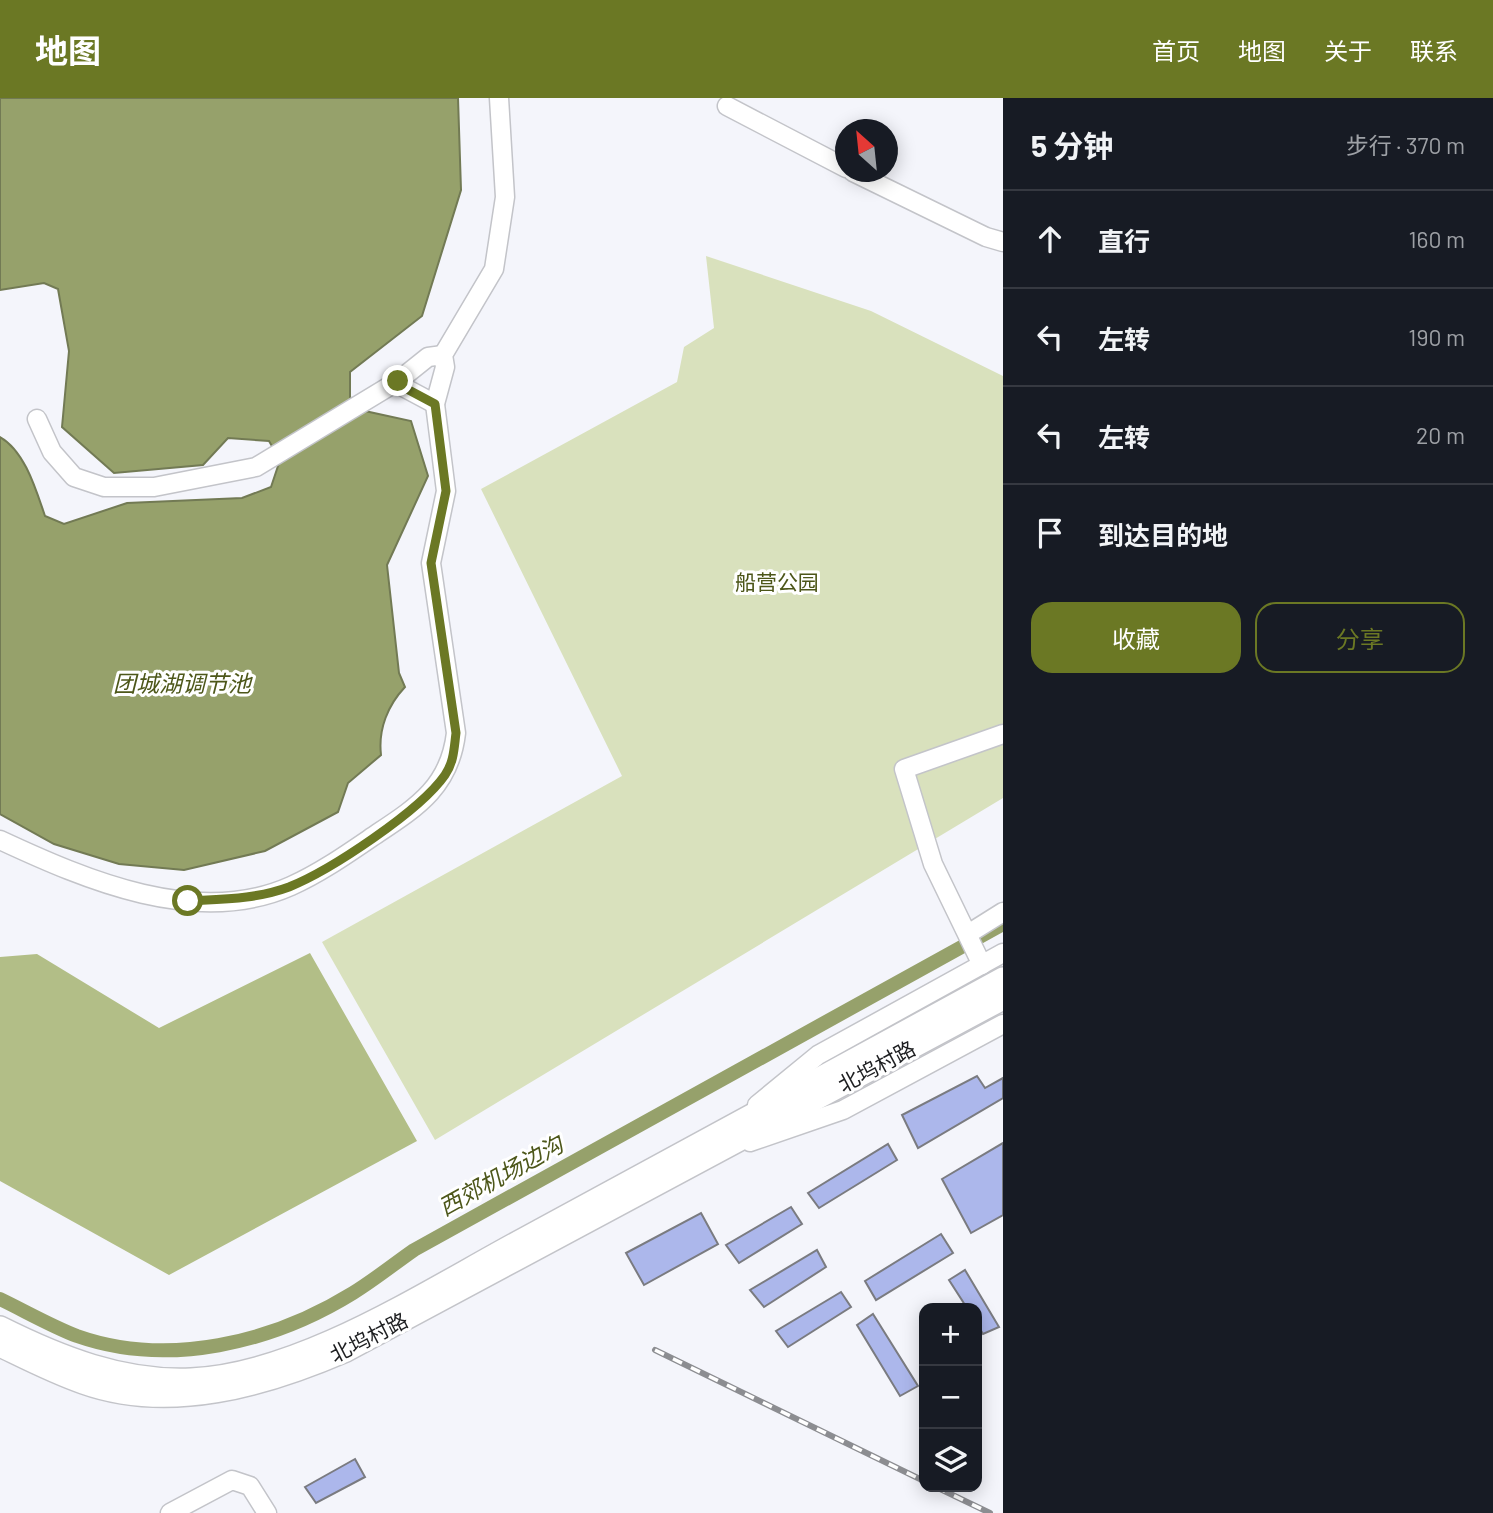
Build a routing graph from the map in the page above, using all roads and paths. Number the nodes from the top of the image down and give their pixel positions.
1 (499, 98) edge
2 (727, 106) dead end
3 (835, 163) edge
4 (873, 182) edge
5 (1003, 242) edge
6 (443, 355) junction
7 (398, 381) junction
8 (435, 404) junction
9 (37, 419) dead end
10 (1003, 734) edge
11 (0, 840) edge
12 (1003, 912) edge
13 (970, 939) junction
14 (1003, 953) edge
15 (982, 965) junction
16 (1003, 978) edge
17 (1003, 999) edge
18 (1003, 1024) edge
19 (730, 1127) junction
20 (713, 1155) junction
21 (0, 1319) edge
22 (0, 1326) edge
23 (20, 1337) junction
24 (0, 1346) edge
25 (170, 1513) edge
26 (267, 1513) edge

1 - 6 street
2 - 3 street
4 - 5 street
6 - 7 street
6 - 8 street
7 - 8 street
7 - 9 street
8 - 11 street
10 - 13 street
12 - 13 street
13 - 15 street
14 - 15 street, 北坞村路
15 - 19 street, 北坞村路
16 - 19 main road, 北坞村路
17 - 20 main road, 北坞村路
18 - 20 street, 北坞村路
19 - 23 main road, 北坞村路
20 - 24 main road, 北坞村路
21 - 23 street, 北坞村路
22 - 23 main road, 北坞村路
25 - 26 street

